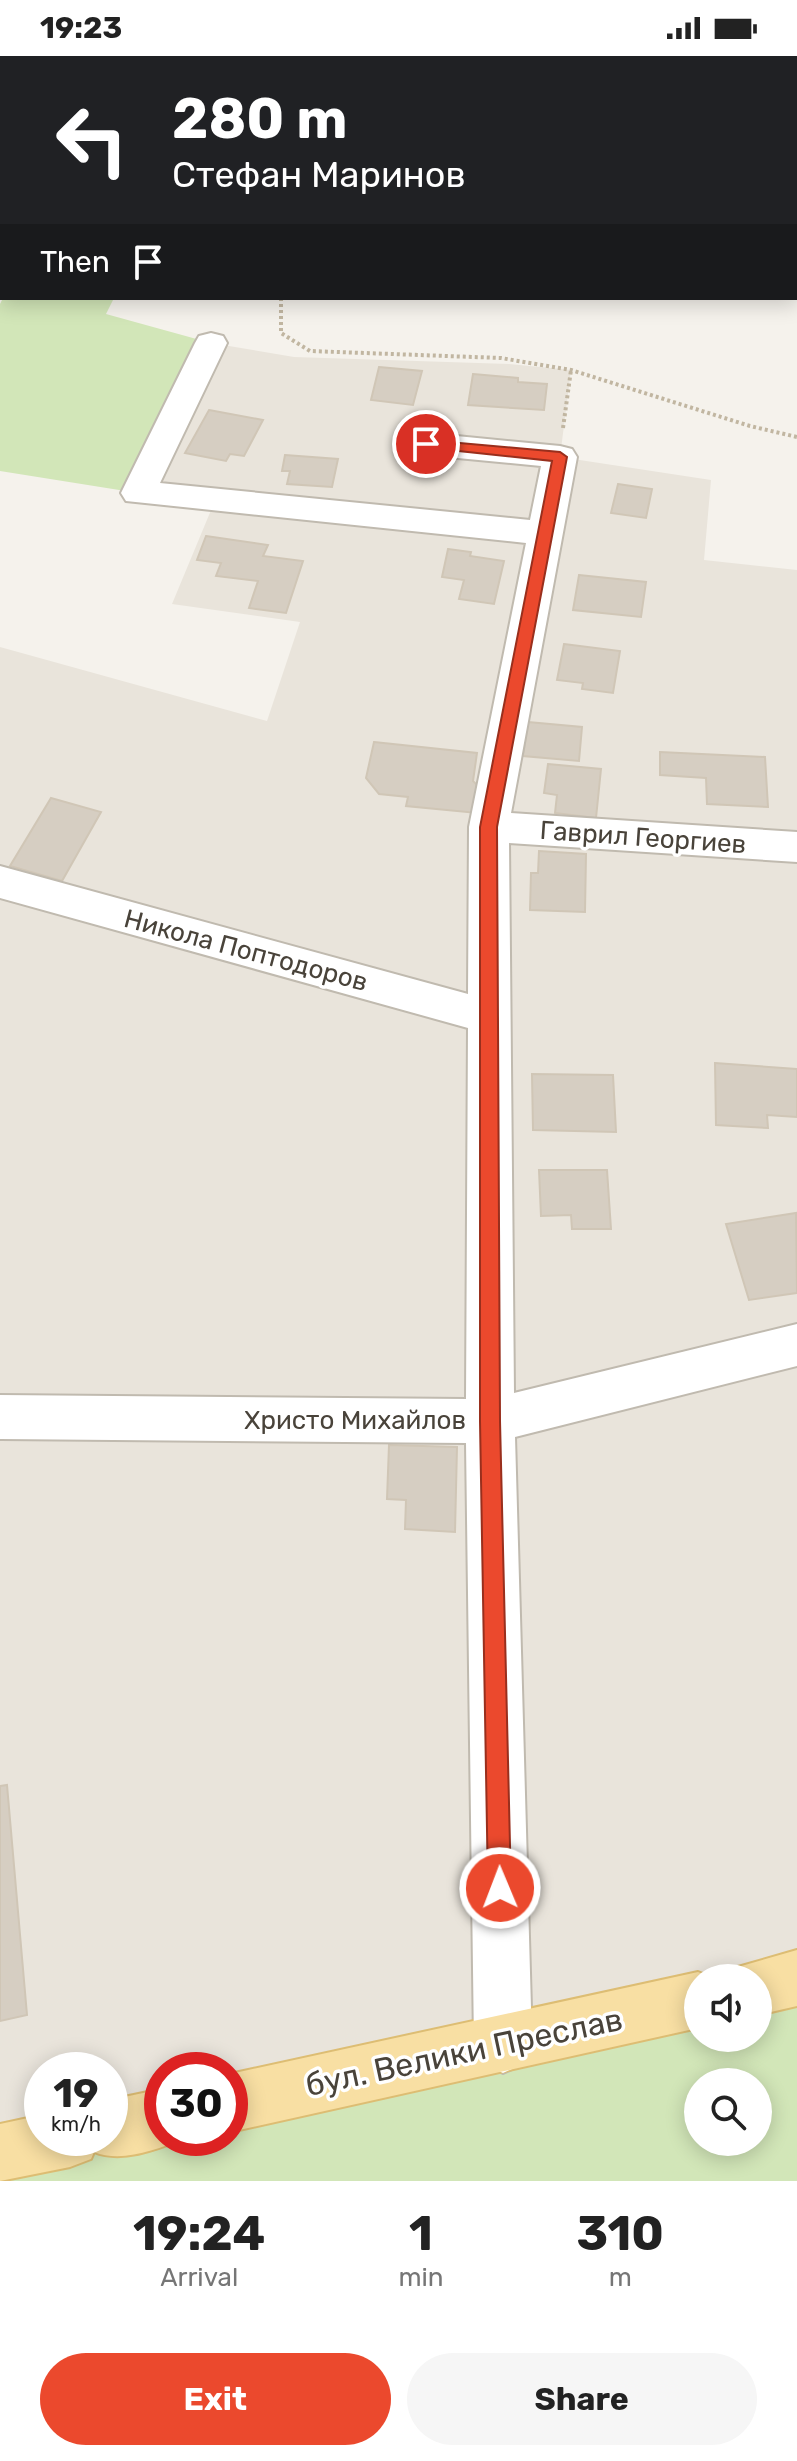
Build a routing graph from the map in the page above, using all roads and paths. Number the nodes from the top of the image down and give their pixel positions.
1 (281, 300) edge
2 (211, 343) dead end
3 (571, 370) junction
4 (797, 437) edge
5 (426, 444) dead end
6 (560, 457) junction
7 (545, 533) junction
8 (489, 827) junction
9 (797, 847) edge
10 (0, 882) edge
11 (491, 1017) junction
12 (797, 1345) edge
13 (0, 1417) edge
14 (490, 1421) junction
15 (797, 1978) edge
16 (772, 1984) edge
17 (684, 2003) edge
18 (503, 2044) junction
19 (248, 2099) edge
20 (24, 2148) edge
21 (0, 2153) edge

1 - 3 path
2 - 7 street
3 - 4 path
3 - 6 path
5 - 6 street
6 - 7 street
7 - 8 street
8 - 9 street, Гаврил Георгиев
8 - 11 street
10 - 11 street, Никола Поптодоров
11 - 14 street
12 - 14 street, Христо Михайлов
13 - 14 street, Христо Михайлов
14 - 18 street
15 - 16 main road
17 - 18 main road, бул. Велики Преслав
18 - 19 main road, бул. Велики Преслав
20 - 21 main road

